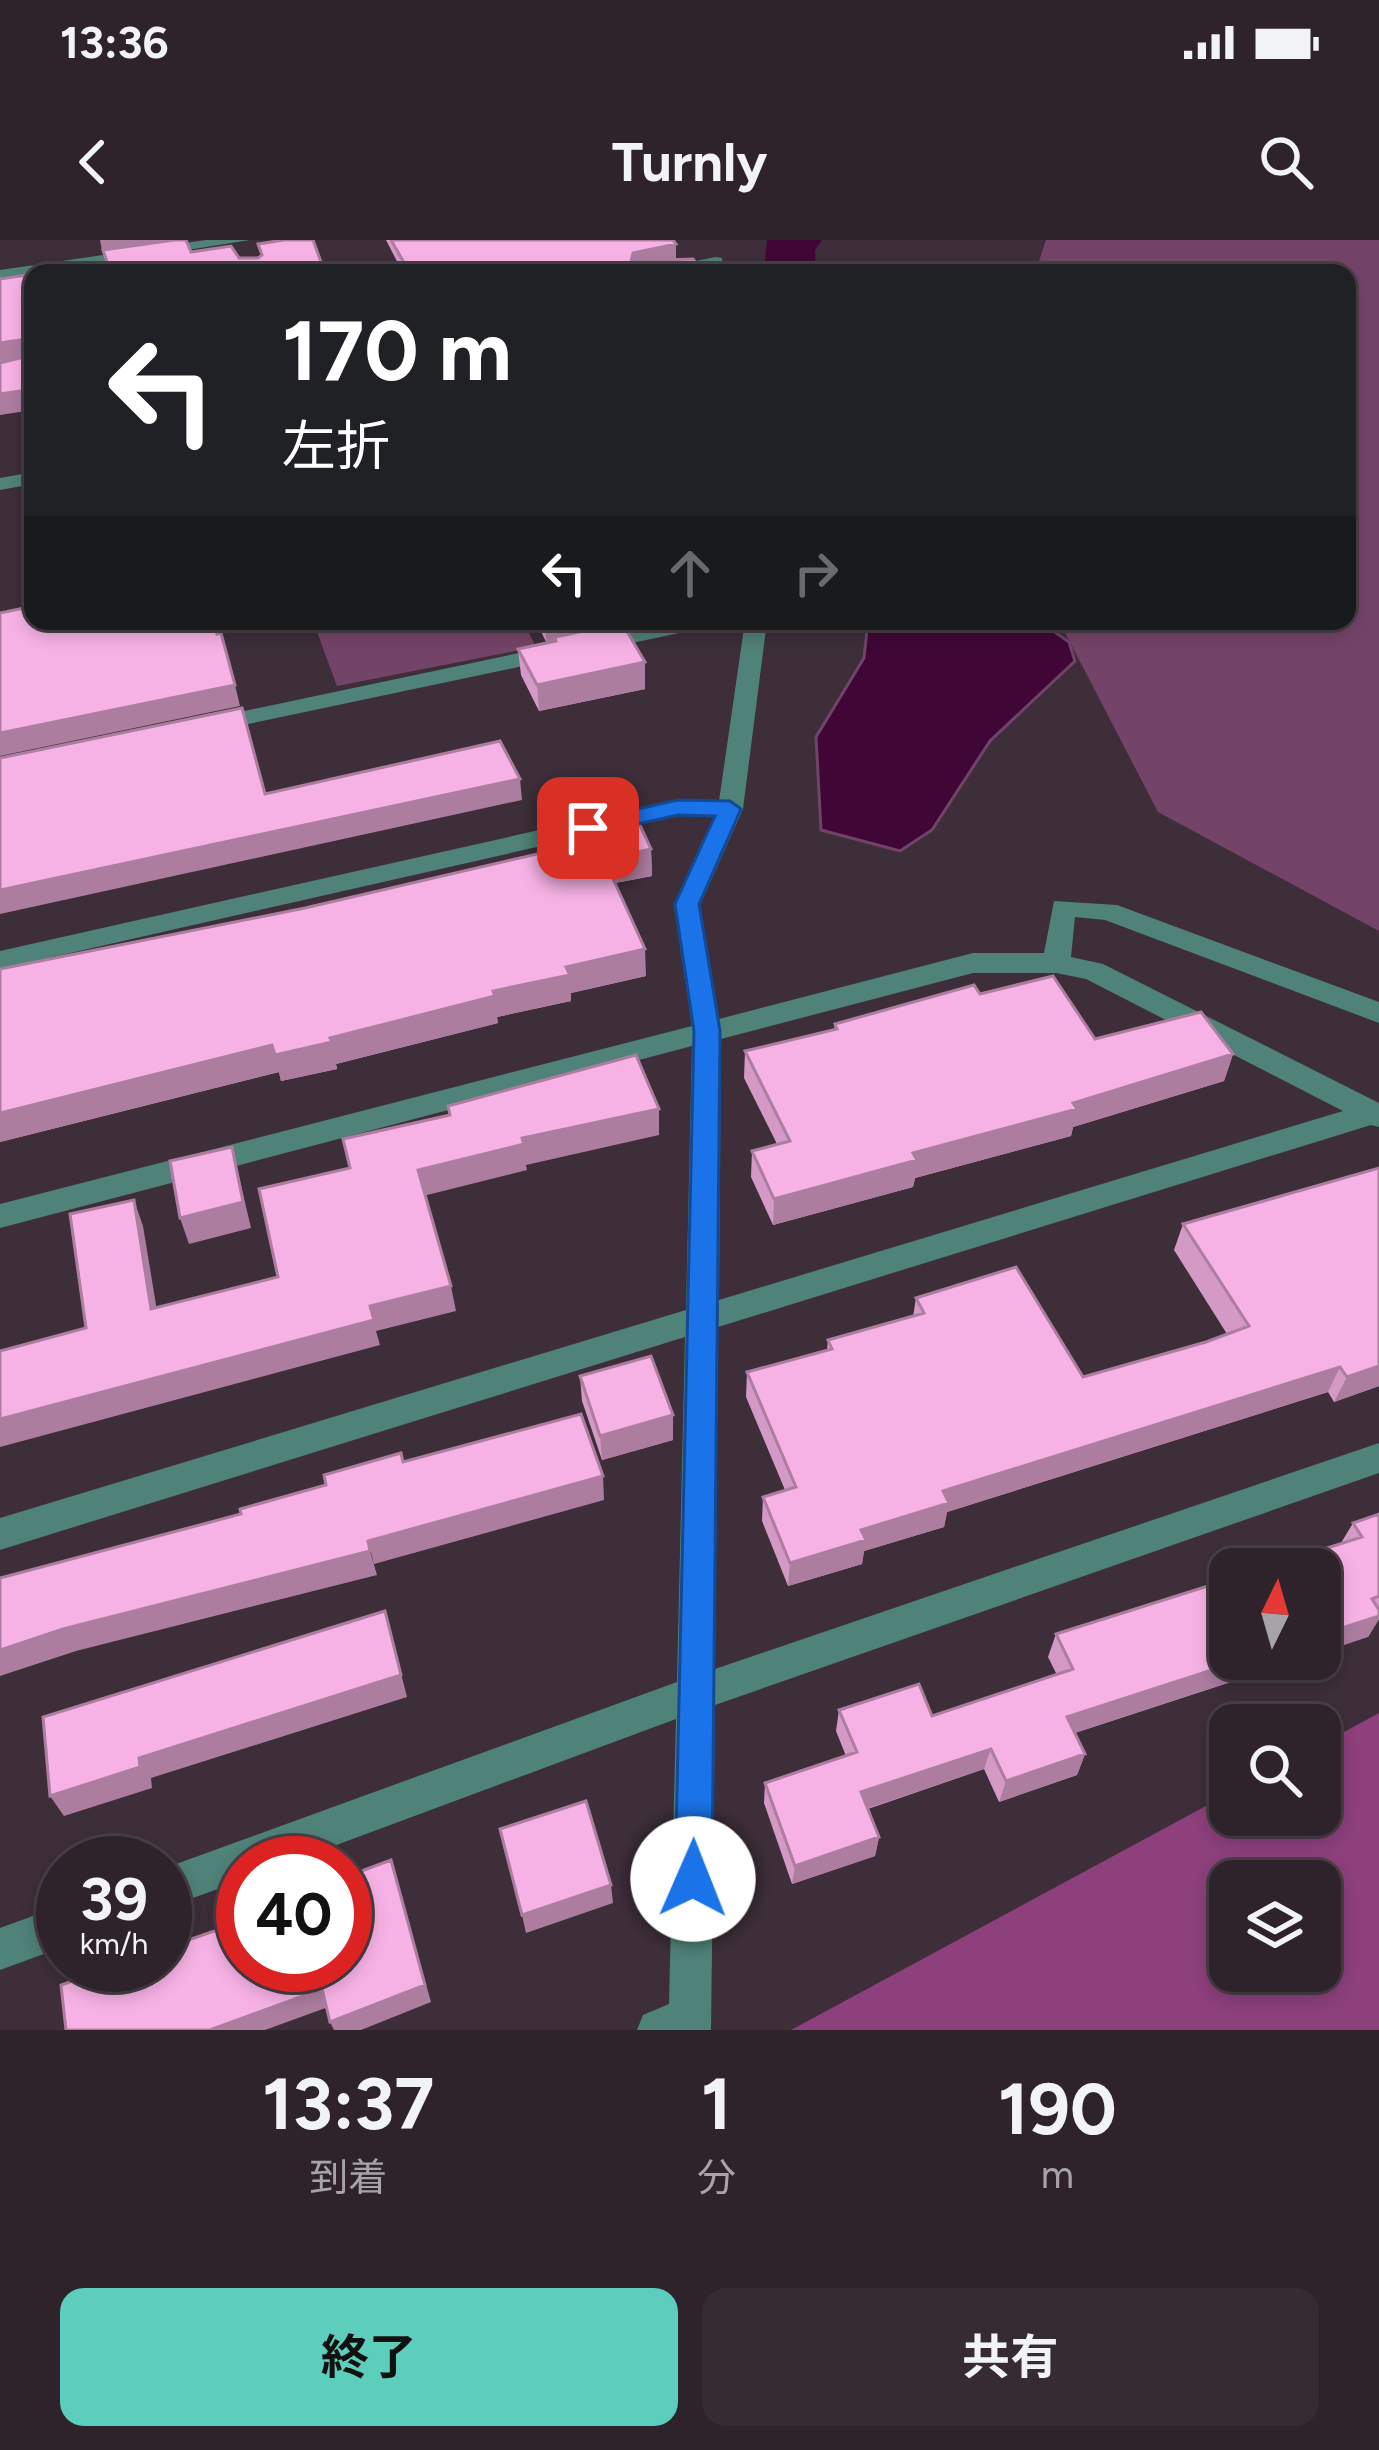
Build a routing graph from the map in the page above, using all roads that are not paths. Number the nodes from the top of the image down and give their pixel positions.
1 (76, 240) edge
2 (697, 240) edge
3 (241, 246) edge
4 (83, 263) junction
5 (76, 264) edge
6 (718, 264) edge
7 (660, 630) edge
8 (756, 630) edge
9 (188, 729) edge
10 (730, 809) junction
11 (1056, 957) junction
12 (0, 961) edge
13 (1379, 1013) edge
14 (707, 1031) junction
15 (1376, 1114) edge
16 (0, 1216) edge
17 (698, 1321) junction
18 (1379, 1458) edge
19 (0, 1534) edge
20 (698, 1693) junction
21 (192, 1878) edge
22 (36, 1936) edge
23 (0, 1949) edge
24 (679, 2026) edge

1 - 4 street
2 - 6 street
3 - 4 street
4 - 5 street
7 - 9 street
8 - 10 street
10 - 12 street
10 - 14 street
11 - 13 street
11 - 14 street
11 - 15 street
14 - 16 street
14 - 17 street
15 - 17 street
17 - 19 street
17 - 20 street
18 - 20 street
20 - 21 street
20 - 24 street
22 - 23 street

